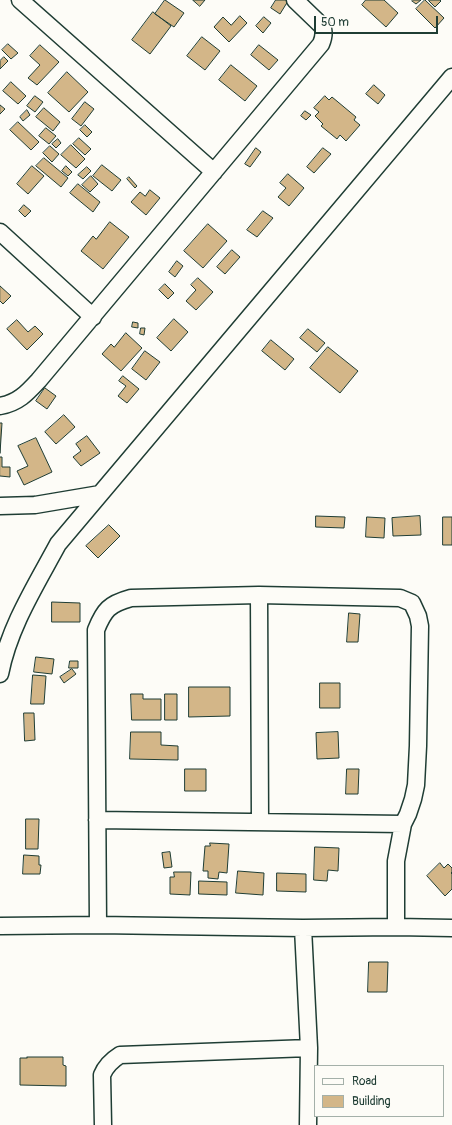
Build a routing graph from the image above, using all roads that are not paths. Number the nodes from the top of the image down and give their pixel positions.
1 (20, 0) edge
2 (295, 0) edge
3 (452, 77) edge
4 (214, 172) junction
5 (0, 232) edge
6 (93, 317) junction
7 (0, 406) edge
8 (100, 494) junction
9 (0, 506) edge
10 (260, 595) junction
11 (4, 648) edge
12 (0, 674) edge
13 (97, 820) junction
14 (260, 821) junction
15 (403, 824) junction
16 (98, 925) junction
17 (0, 926) edge
18 (396, 927) junction
19 (303, 928) junction
20 (452, 928) edge
21 (309, 1048) junction
22 (103, 1125) edge
23 (308, 1125) edge

1 - 4 street
2 - 4 street
3 - 8 street
4 - 6 street
5 - 6 street
6 - 7 street
8 - 9 street
8 - 11 street
10 - 13 street
10 - 14 street
10 - 15 street
11 - 12 street
13 - 14 street
13 - 16 street
14 - 15 street
15 - 18 street
16 - 17 street
16 - 19 street
18 - 19 street
18 - 20 street
19 - 21 street
21 - 22 street
21 - 23 street

